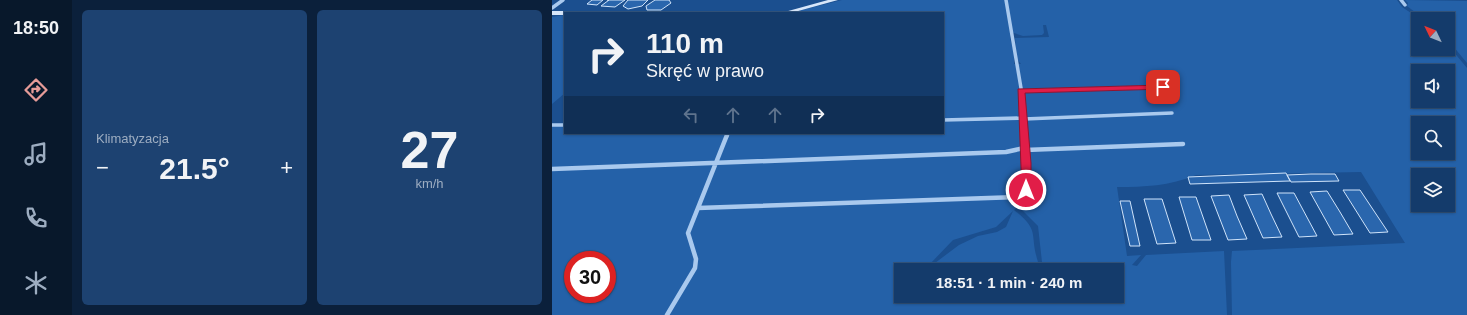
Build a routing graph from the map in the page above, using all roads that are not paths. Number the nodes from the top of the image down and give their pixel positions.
1 (563, 0) edge
2 (835, 0) edge
3 (1006, 0) edge
4 (1401, 0) edge
5 (1405, 5) dead end
6 (552, 8) edge
7 (788, 12) edge
8 (552, 13) edge
9 (564, 13) edge
10 (1163, 87) dead end
11 (1021, 91) junction
12 (1172, 113) dead end
13 (1023, 119) junction
14 (944, 120) edge
15 (552, 125) edge
16 (564, 125) edge
17 (728, 134) edge
18 (1183, 144) dead end
19 (1024, 149) junction
20 (718, 162) junction
21 (552, 169) edge
22 (698, 208) junction
23 (667, 315) edge

1 - 6 street
2 - 7 street
3 - 11 street
4 - 5 street
8 - 9 street
10 - 11 street
11 - 13 street
12 - 13 street
13 - 14 street
13 - 19 street
15 - 16 street
17 - 20 street
18 - 19 street
19 - 20 street
19 - 22 street
20 - 21 street
20 - 22 street
22 - 23 street

